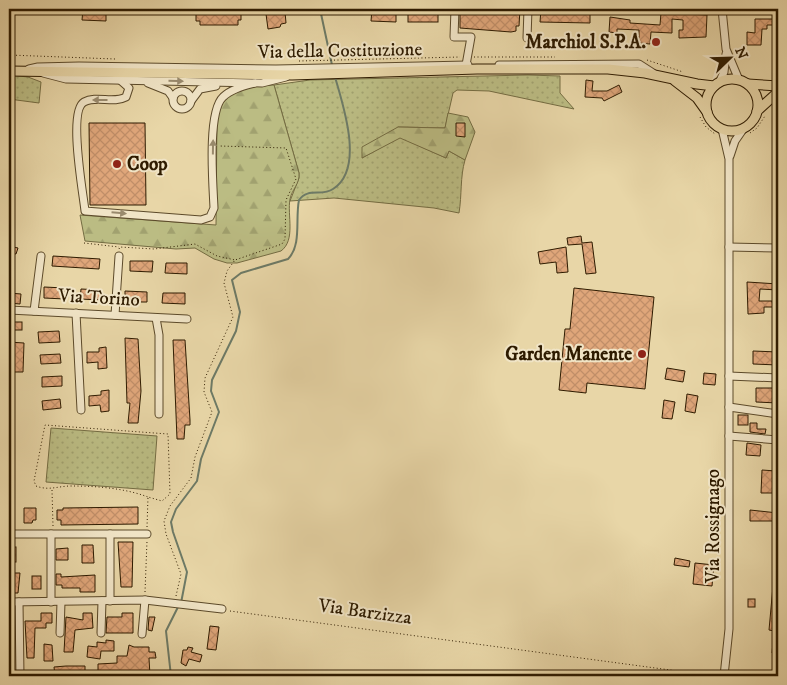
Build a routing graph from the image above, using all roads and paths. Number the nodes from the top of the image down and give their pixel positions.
1 (455, 9) edge
2 (528, 9) edge
3 (722, 9) edge
4 (527, 38) dead end
5 (726, 48) junction
6 (466, 65) junction
7 (347, 66) junction
8 (326, 67) junction
9 (9, 71) edge
10 (20, 72) junction
11 (41, 72) junction
12 (292, 75) junction
13 (658, 76) junction
14 (120, 80) junction
15 (141, 80) junction
16 (673, 80) junction
17 (230, 82) junction
18 (744, 82) junction
19 (255, 83) junction
20 (717, 84) junction
21 (778, 86) edge
22 (778, 92) edge
23 (173, 98) junction
24 (191, 101) junction
25 (702, 111) junction
26 (762, 111) junction
27 (745, 132) junction
28 (720, 133) junction
29 (213, 146) junction
30 (729, 159) junction
31 (84, 244) dead end
32 (729, 246) junction
33 (120, 247) junction
34 (778, 248) edge
35 (41, 256) dead end
36 (119, 256) joint
37 (235, 260) junction
38 (9, 310) edge
39 (34, 311) junction
40 (76, 313) junction
41 (115, 315) junction
42 (156, 318) junction
43 (187, 319) dead end
44 (729, 376) junction
45 (778, 378) edge
46 (729, 407) junction
47 (81, 410) dead end
48 (159, 414) dead end
49 (778, 414) edge
50 (729, 436) junction
51 (778, 440) edge
52 (52, 489) junction
53 (148, 497) junction
54 (9, 534) edge
55 (52, 534) junction
56 (110, 534) junction
57 (147, 534) junction
58 (145, 600) junction
59 (106, 601) junction
60 (9, 602) edge
61 (19, 602) junction
62 (51, 602) junction
63 (61, 602) junction
64 (175, 602) junction
65 (222, 610) joint
66 (60, 633) dead end
67 (101, 633) dead end
68 (142, 634) dead end
69 (20, 676) edge
70 (715, 676) edge
71 (724, 676) edge

1 - 6 street
2 - 4 street
3 - 5 street
5 - 18 street
5 - 20 street
6 - 7 street, Via della Costituzione
6 - 13 street, Via della Costituzione
7 - 8 main road, Via della Costituzione
7 - 8 path
7 - 13 main road, Via della Costituzione
8 - 10 street, Via della Costituzione
8 - 12 main road, Via della Costituzione
9 - 10 main road, Via della Costituzione
10 - 11 main road, Via della Costituzione
11 - 12 main road, Via della Costituzione
11 - 14 street
12 - 19 street
13 - 16 main road, Via della Costituzione
14 - 15 street
14 -> 29 street
15 -> 17 street
15 - 23 street
16 - 20 main road, Via della Costituzione
16 - 25 main road, Via della Costituzione
17 - 19 street
17 - 24 street
18 - 20 main road
18 - 21 main road
18 - 26 main road
19 - 29 street
20 - 25 main road
22 - 26 main road
23 - 24 street
23 - 24 street
25 - 28 main road
25 - 28 path
26 - 27 main road
26 - 27 path
27 - 28 main road
27 - 30 street, Via Rossignago
28 - 30 street, Via Rossignago
29 - 37 path
30 - 32 street, Via Rossignago
31 - 33 path
32 - 34 street
32 - 44 street, Via Rossignago
33 - 36 path
33 - 37 path
35 - 39 street
36 - 41 street
37 - 64 path
38 - 39 street, Via Torino
39 - 40 street, Via Torino
40 - 41 street, Via Torino
40 - 47 street
41 - 42 street, Via Torino
42 - 43 street, Via Torino
42 - 48 street
44 - 45 street
44 - 46 street, Via Rossignago
46 - 49 street
46 - 50 street, Via Rossignago
50 - 51 street
50 - 71 street, Via Rossignago
52 - 53 path
52 - 53 path
52 - 55 path
53 - 57 path
54 - 55 street
55 - 56 street
55 - 62 street
56 - 57 street
56 - 59 street
57 - 58 path
58 - 59 street
58 - 64 street
58 - 68 street
59 - 63 street
59 - 67 street
60 - 61 street
61 - 62 street
61 - 69 street
62 - 63 street
63 - 66 street
64 - 65 street
65 - 70 path, Via Barzizza

